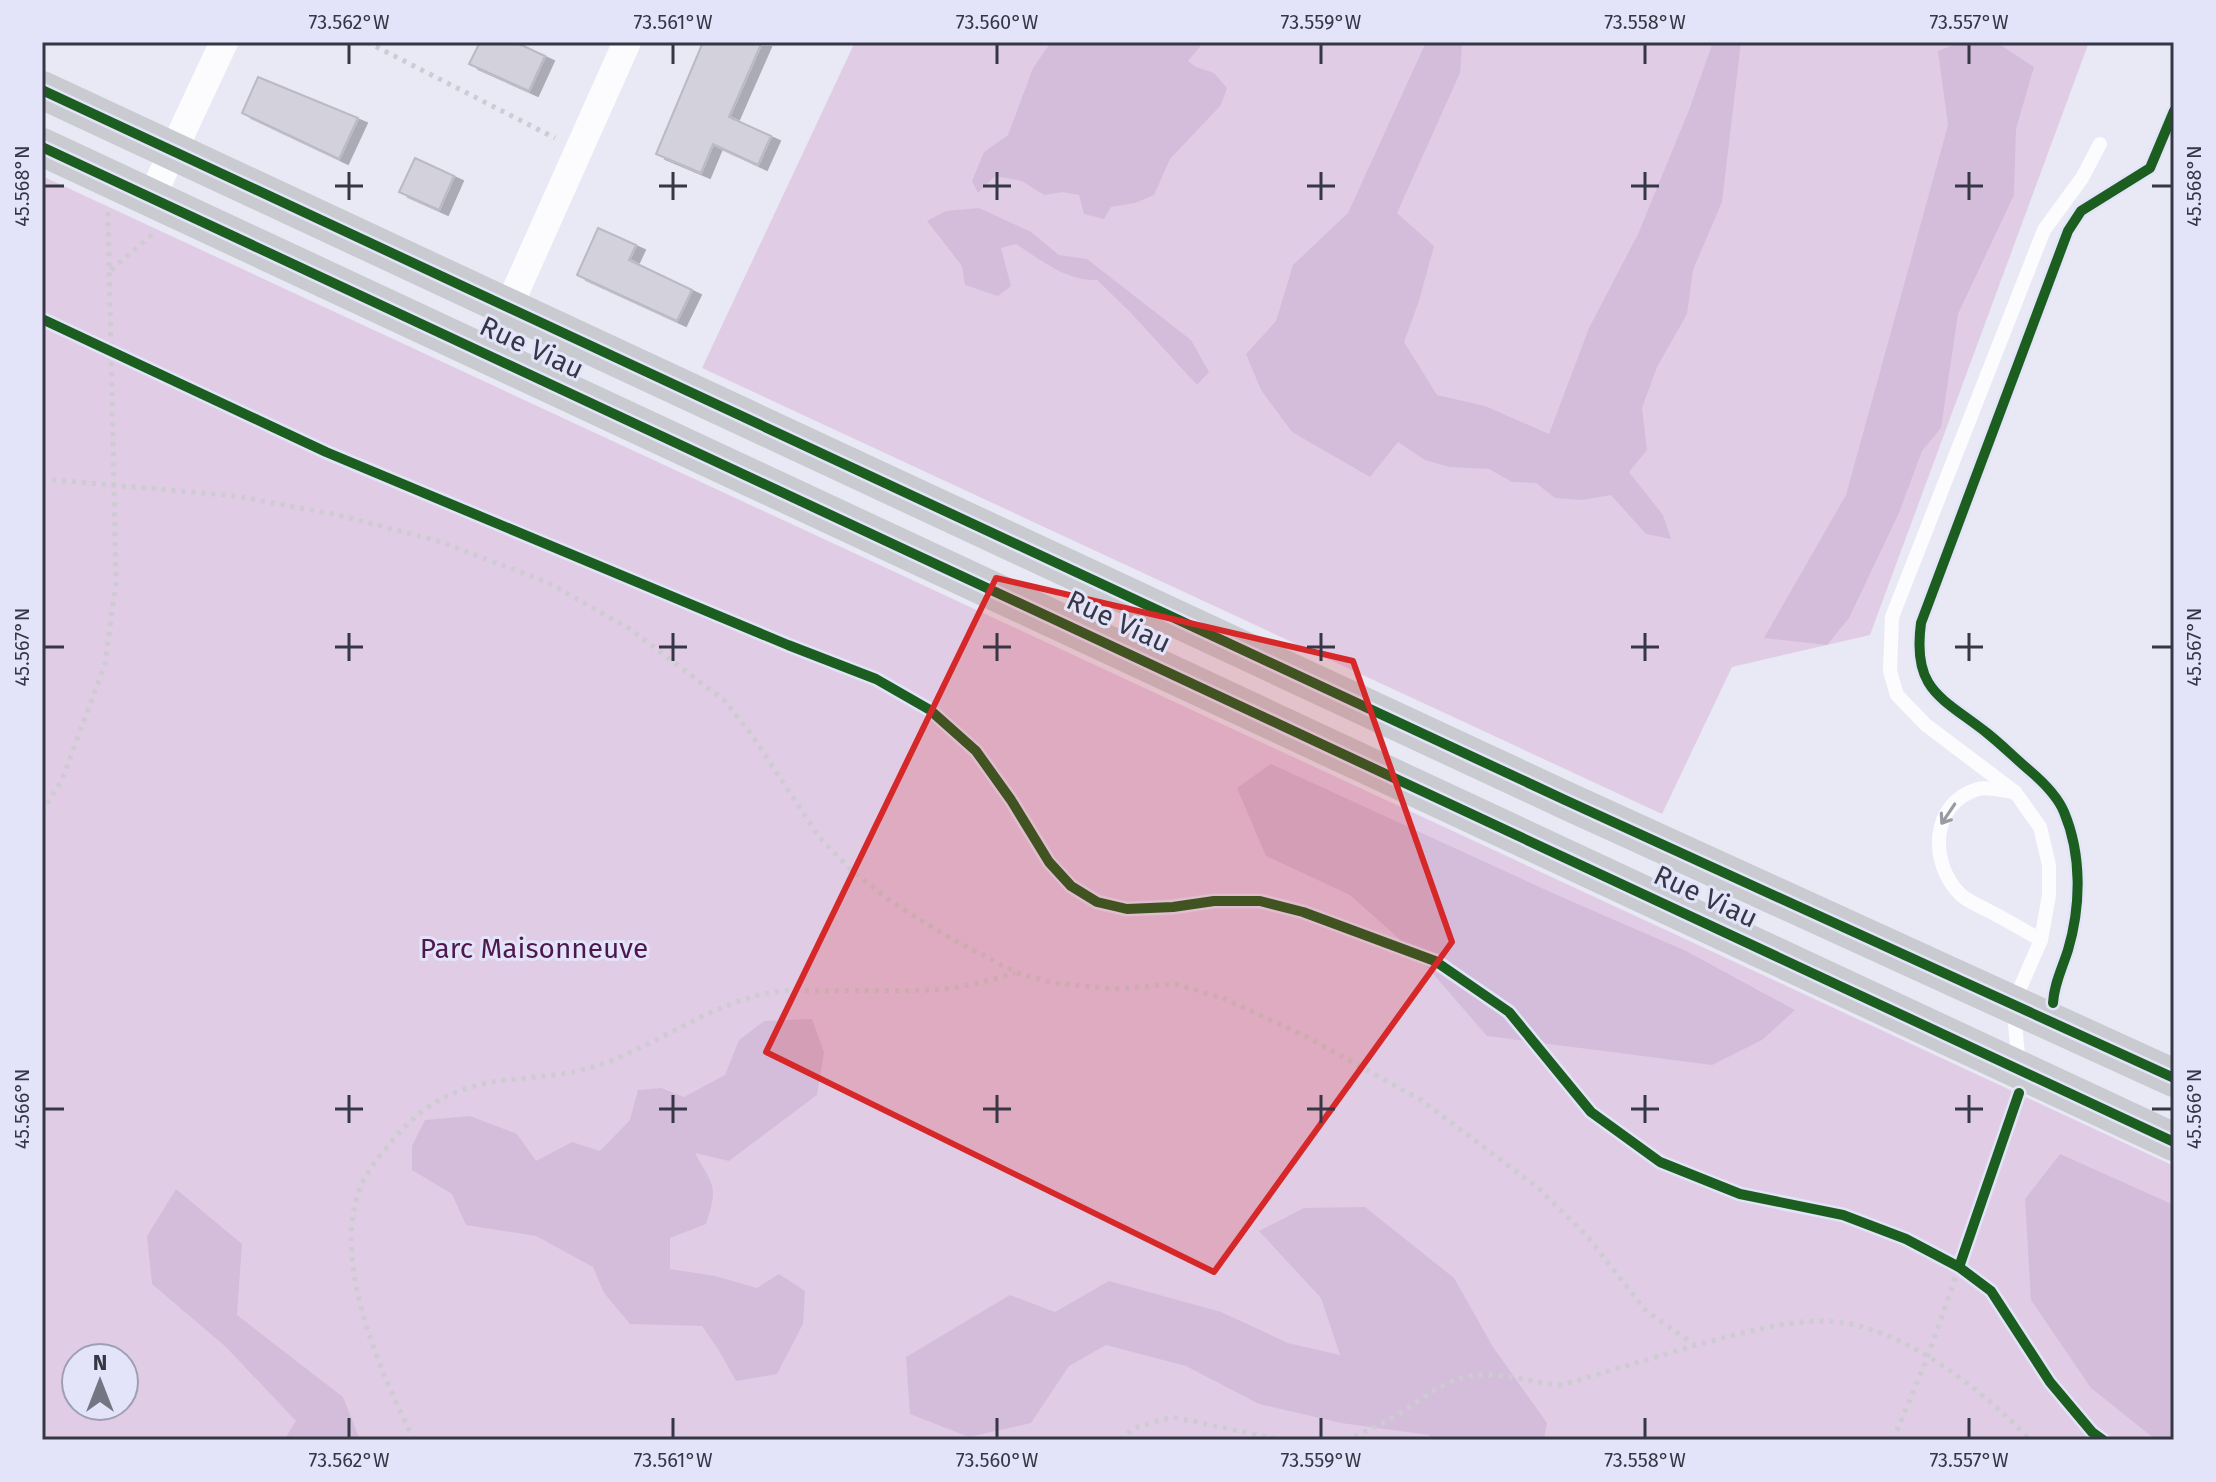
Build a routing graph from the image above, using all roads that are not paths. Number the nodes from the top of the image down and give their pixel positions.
1 (224, 42) edge
2 (627, 42) edge
3 (42, 90) edge
4 (2100, 144) dead end
5 (42, 147) edge
6 (173, 152) junction
7 (156, 212) junction
8 (508, 308) junction
9 (488, 353) junction
10 (2015, 792) junction
11 (2041, 940) junction
12 (2013, 1004) junction
13 (2019, 1069) junction
14 (2174, 1078) edge
15 (2174, 1142) edge

1 - 6 street
2 - 8 street
3 - 6 main road, Rue Viau
4 - 10 lane
5 - 7 main road, Rue Viau
6 - 7 street
6 - 8 main road, Rue Viau
7 - 9 main road, Rue Viau
8 - 9 street
8 - 12 main road, Rue Viau
9 - 13 main road, Rue Viau
10 - 11 lane
10 -> 11 lane
11 - 12 lane
12 - 13 lane
12 - 14 main road, Rue Viau
13 - 15 main road, Rue Viau

